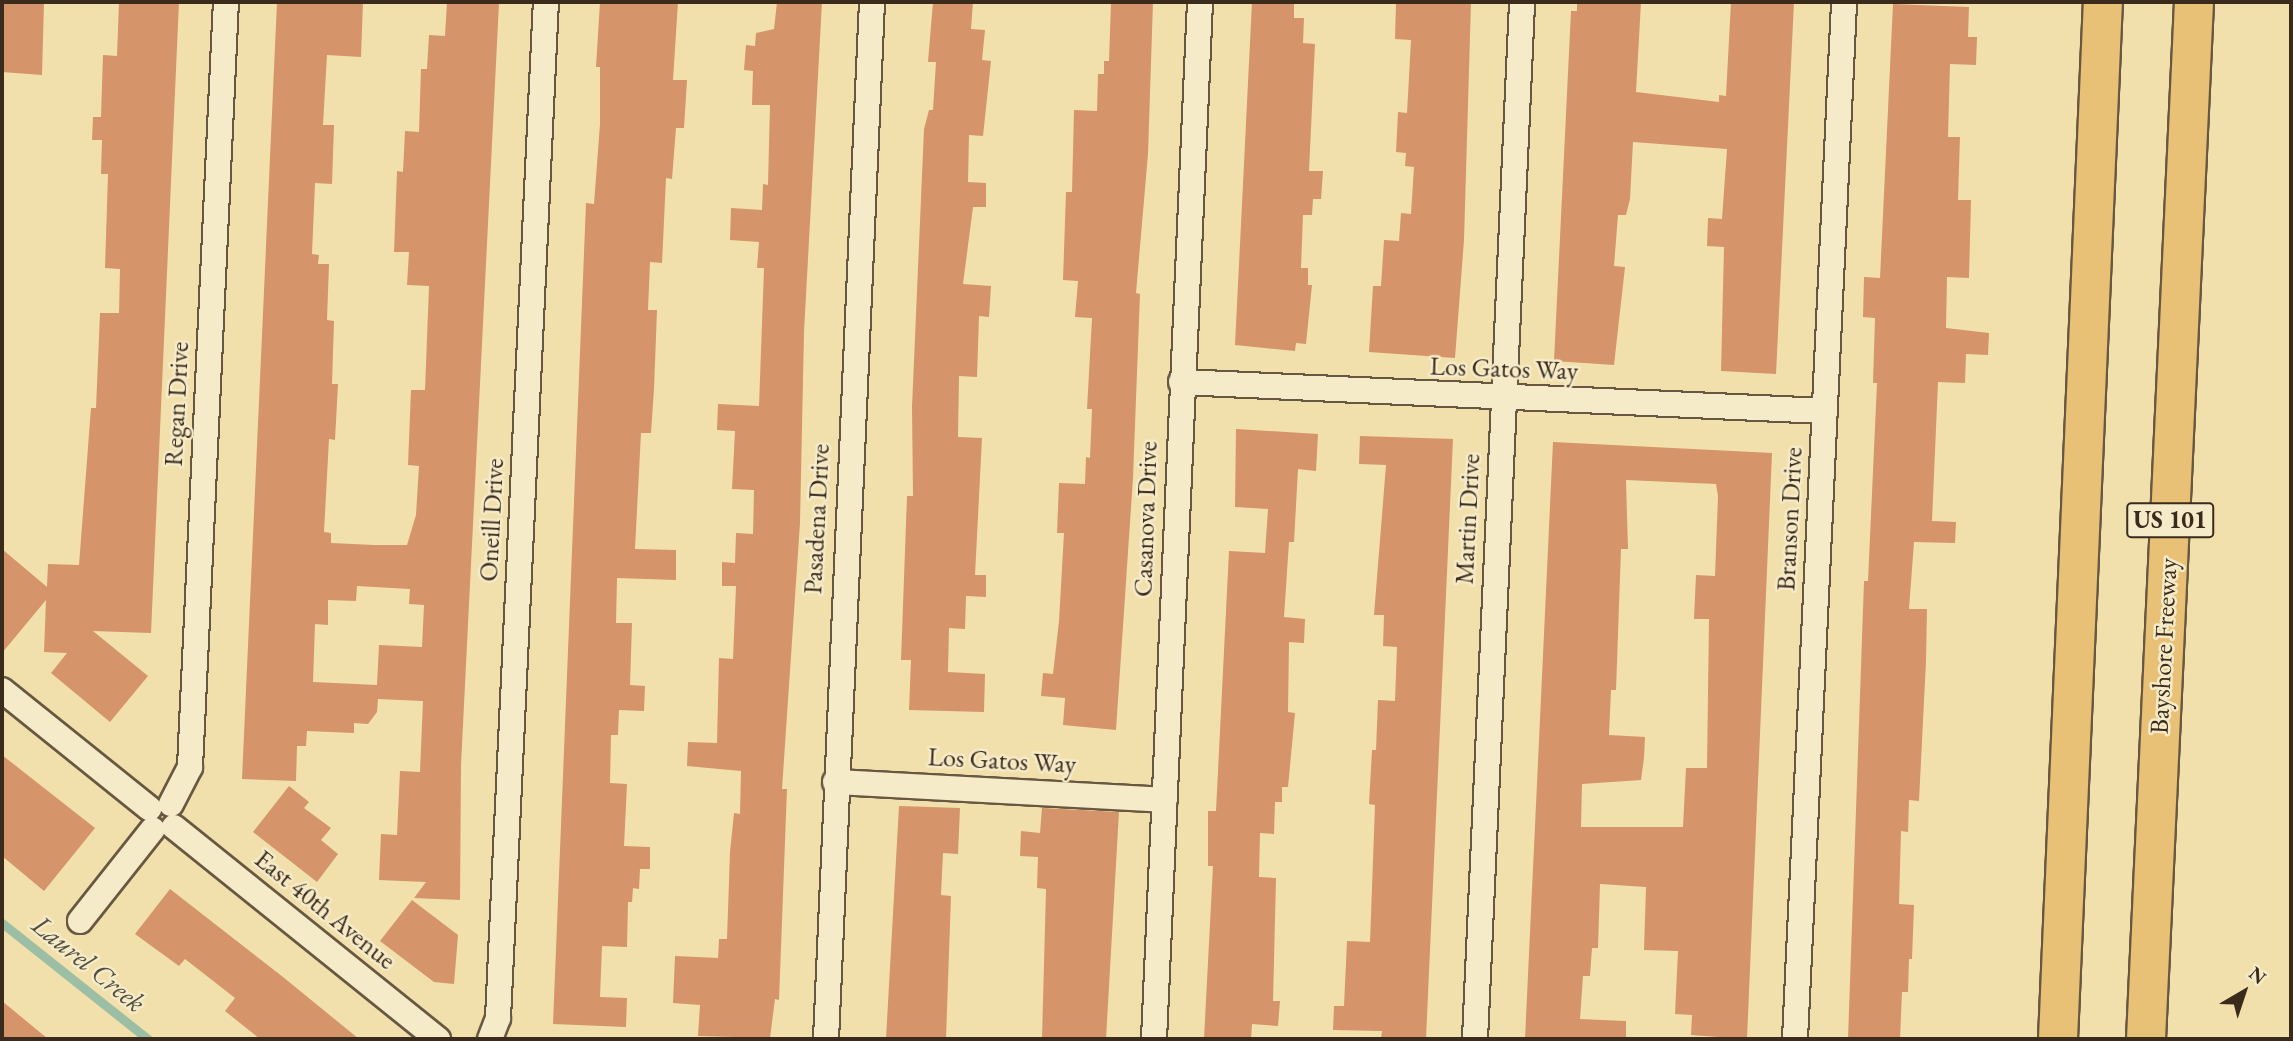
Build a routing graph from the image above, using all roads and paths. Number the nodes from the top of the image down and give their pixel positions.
1 (226, 2) edge
2 (546, 2) edge
3 (872, 2) edge
4 (1200, 2) edge
5 (1522, 2) edge
6 (1844, 2) edge
7 (2103, 2) edge
8 (2194, 2) edge
9 (1181, 382) junction
10 (1503, 398) junction
11 (1825, 411) junction
12 (2, 690) edge
13 (835, 782) junction
14 (1166, 800) junction
15 (162, 817) junction
16 (80, 921) dead end
17 (438, 1039) edge
18 (490, 1039) edge
19 (826, 1039) edge
20 (1154, 1039) edge
21 (1475, 1039) edge
22 (1795, 1039) edge
23 (2058, 1039) edge
24 (2146, 1039) edge

1 - 15 street, Regan Drive
2 - 18 street, Oneill Drive
3 - 13 street, Pasadena Drive
4 - 9 street, Casanova Drive
5 - 10 street, Martin Drive
6 - 11 street, Branson Drive
7 - 23 highway
8 - 24 highway, Bayshore Freeway / US 101
9 - 10 street, Los Gatos Way
9 - 14 street, Casanova Drive
10 - 11 street, Los Gatos Way
10 - 21 street, Martin Drive
11 - 22 street, Branson Drive
12 - 15 street, East 40th Avenue
13 - 14 street, Los Gatos Way
13 - 19 street, Pasadena Drive
14 - 20 street, Casanova Drive
15 - 16 street, Regan Drive
15 - 17 street, East 40th Avenue

